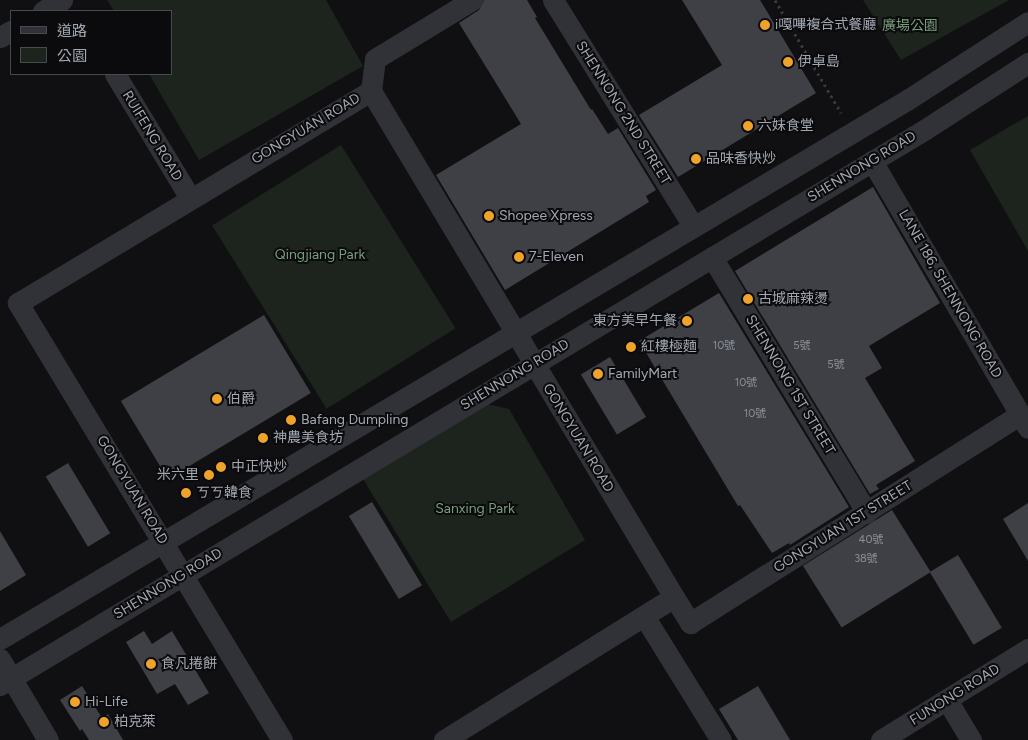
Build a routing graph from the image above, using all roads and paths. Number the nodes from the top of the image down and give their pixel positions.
1 (62, 0) edge
2 (472, 0) edge
3 (553, 0) edge
4 (775, 0) edge
5 (45, 10) edge
6 (1028, 22) edge
7 (1028, 63) edge
8 (116, 75) edge
9 (371, 90) junction
10 (842, 113) dead end
11 (872, 161) junction
12 (190, 198) junction
13 (694, 227) junction
14 (712, 257) junction
15 (515, 332) junction
16 (534, 364) junction
17 (1024, 421) edge
18 (867, 513) junction
19 (164, 542) junction
20 (183, 574) junction
21 (674, 597) junction
22 (644, 616) junction
23 (0, 639) edge
24 (1028, 649) edge
25 (0, 659) edge
26 (6, 681) edge
27 (947, 700) junction
28 (48, 740) edge
29 (282, 740) edge
30 (444, 740) edge
31 (721, 740) edge
32 (881, 740) edge
33 (971, 740) edge

1 - 5 street
2 - 9 street
3 - 13 street, SHENNONG 2ND STREET
4 - 10 path
6 - 13 street
7 - 11 street, SHENNONG ROAD
8 - 12 street, RUIFENG ROAD
9 - 12 street, GONGYUAN ROAD
9 - 15 street, GONGYUAN ROAD
11 - 14 street, SHENNONG ROAD
11 - 17 street, LANE 186, SHENNONG ROAD
12 - 19 street, GONGYUAN ROAD
13 - 15 street
14 - 16 street, SHENNONG ROAD
14 - 18 street, SHENNONG 1ST STREET
15 - 16 street, GONGYUAN ROAD
15 - 19 street
16 - 20 street, SHENNONG ROAD
16 - 21 street, GONGYUAN ROAD
17 - 18 street, GONGYUAN 1ST STREET
18 - 21 street, GONGYUAN 1ST STREET
19 - 20 street, GONGYUAN ROAD
19 - 23 street
20 - 26 street, SHENNONG ROAD
20 - 29 street, GONGYUAN ROAD
21 - 22 street
22 - 30 street
22 - 31 street
24 - 27 street, FUNONG ROAD
25 - 26 street
26 - 28 street
27 - 32 street, FUNONG ROAD
27 - 33 street

